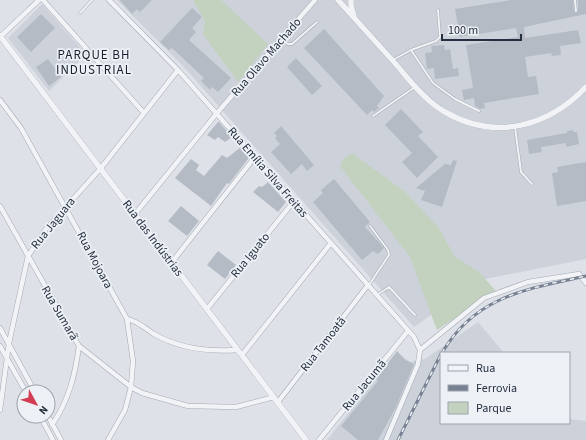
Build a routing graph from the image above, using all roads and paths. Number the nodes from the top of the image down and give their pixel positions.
1 (39, 0) edge
2 (43, 0) edge
3 (92, 0) edge
4 (109, 0) edge
5 (315, 0) edge
6 (338, 0) edge
7 (351, 0) edge
8 (575, 0) edge
9 (438, 10) dead end
10 (576, 11) dead end
11 (80, 13) dead end
12 (356, 20) junction
13 (317, 22) dead end
14 (0, 36) edge
15 (281, 39) junction
16 (411, 50) junction
17 (392, 61) junction
18 (178, 70) junction
19 (415, 87) junction
20 (586, 87) edge
21 (0, 100) edge
22 (479, 111) dead end
23 (144, 113) junction
24 (217, 113) junction
25 (373, 116) dead end
26 (515, 127) junction
27 (255, 157) junction
28 (101, 168) junction
29 (532, 184) dead end
30 (294, 201) junction
31 (0, 206) edge
32 (66, 206) junction
33 (135, 214) junction
34 (370, 226) dead end
35 (331, 243) junction
36 (28, 256) junction
37 (172, 262) junction
38 (586, 283) edge
39 (368, 286) junction
40 (377, 295) junction
41 (207, 309) junction
42 (414, 315) dead end
43 (127, 319) junction
44 (0, 328) edge
45 (408, 331) junction
46 (8, 343) junction
47 (0, 346) edge
48 (79, 346) junction
49 (238, 350) junction
50 (420, 350) junction
51 (242, 355) junction
52 (6, 358) junction
53 (21, 384) edge
54 (31, 384) edge
55 (131, 387) junction
56 (274, 397) junction
57 (278, 402) junction
58 (0, 410) edge
59 (44, 424) edge
60 (52, 425) joint
61 (53, 440) edge
62 (61, 440) edge
63 (108, 440) edge
64 (306, 440) edge
65 (319, 440) edge
66 (386, 440) edge

1 - 14 street
2 - 23 street
3 - 11 lane
4 - 18 street, Rua Emília Silva Freitas
5 - 15 street, Rua Olavo Machado
6 - 12 street
7 - 12 street
8 - 10 lane
9 - 16 lane
12 - 17 street
13 - 15 lane
14 - 28 street, Rua das Indústrias
15 - 24 street, Rua Olavo Machado
16 - 17 lane
16 - 22 lane
17 - 19 street
18 - 23 street, Rua Jaguara
18 - 24 street, Rua Emília Silva Freitas
19 - 25 lane
19 - 26 street
20 - 26 street
21 - 32 street, Rua Mojoara
23 - 28 street, Rua Jaguara
24 - 27 street, Rua Emília Silva Freitas
24 - 33 street, Rua Olavo Machado
26 - 29 lane
27 - 30 street, Rua Emília Silva Freitas
27 - 37 street
28 - 32 street, Rua Jaguara
28 - 33 street, Rua das Indústrias
30 - 35 street, Rua Emília Silva Freitas
30 - 41 street, Rua Iguato
31 - 36 street, Rua Sumarã
32 - 36 street, Rua Jaguara
32 - 43 street, Rua Mojoara
33 - 37 street, Rua das Indústrias
34 - 39 lane
35 - 39 street, Rua Emília Silva Freitas
35 - 51 street
36 - 46 street, Rua Jaguara
36 - 48 street, Rua Sumarã
37 - 41 street, Rua das Indústrias
38 - 50 street
39 - 40 street, Rua Emília Silva Freitas
39 - 57 street, Rua Tamoatã
40 - 42 lane
40 - 45 street, Rua Emília Silva Freitas
41 - 49 street, Rua das Indústrias
43 - 49 street
43 - 55 street
44 - 46 street
45 - 50 street, Rua Emília Silva Freitas
45 - 65 street, Rua Jacumã
46 - 52 street, Rua Jaguara
46 - 54 street
47 - 52 street
48 - 55 street
48 - 60 street, Rua Sumarã
49 - 51 street, Rua das Indústrias
50 - 66 street
51 - 56 street, Rua das Indústrias
52 - 53 street
52 - 58 street, Rua Jaguara
55 - 56 street
55 - 63 street
56 - 57 street, Rua das Indústrias
57 - 64 street, Rua das Indústrias
59 - 61 street
60 - 62 street

